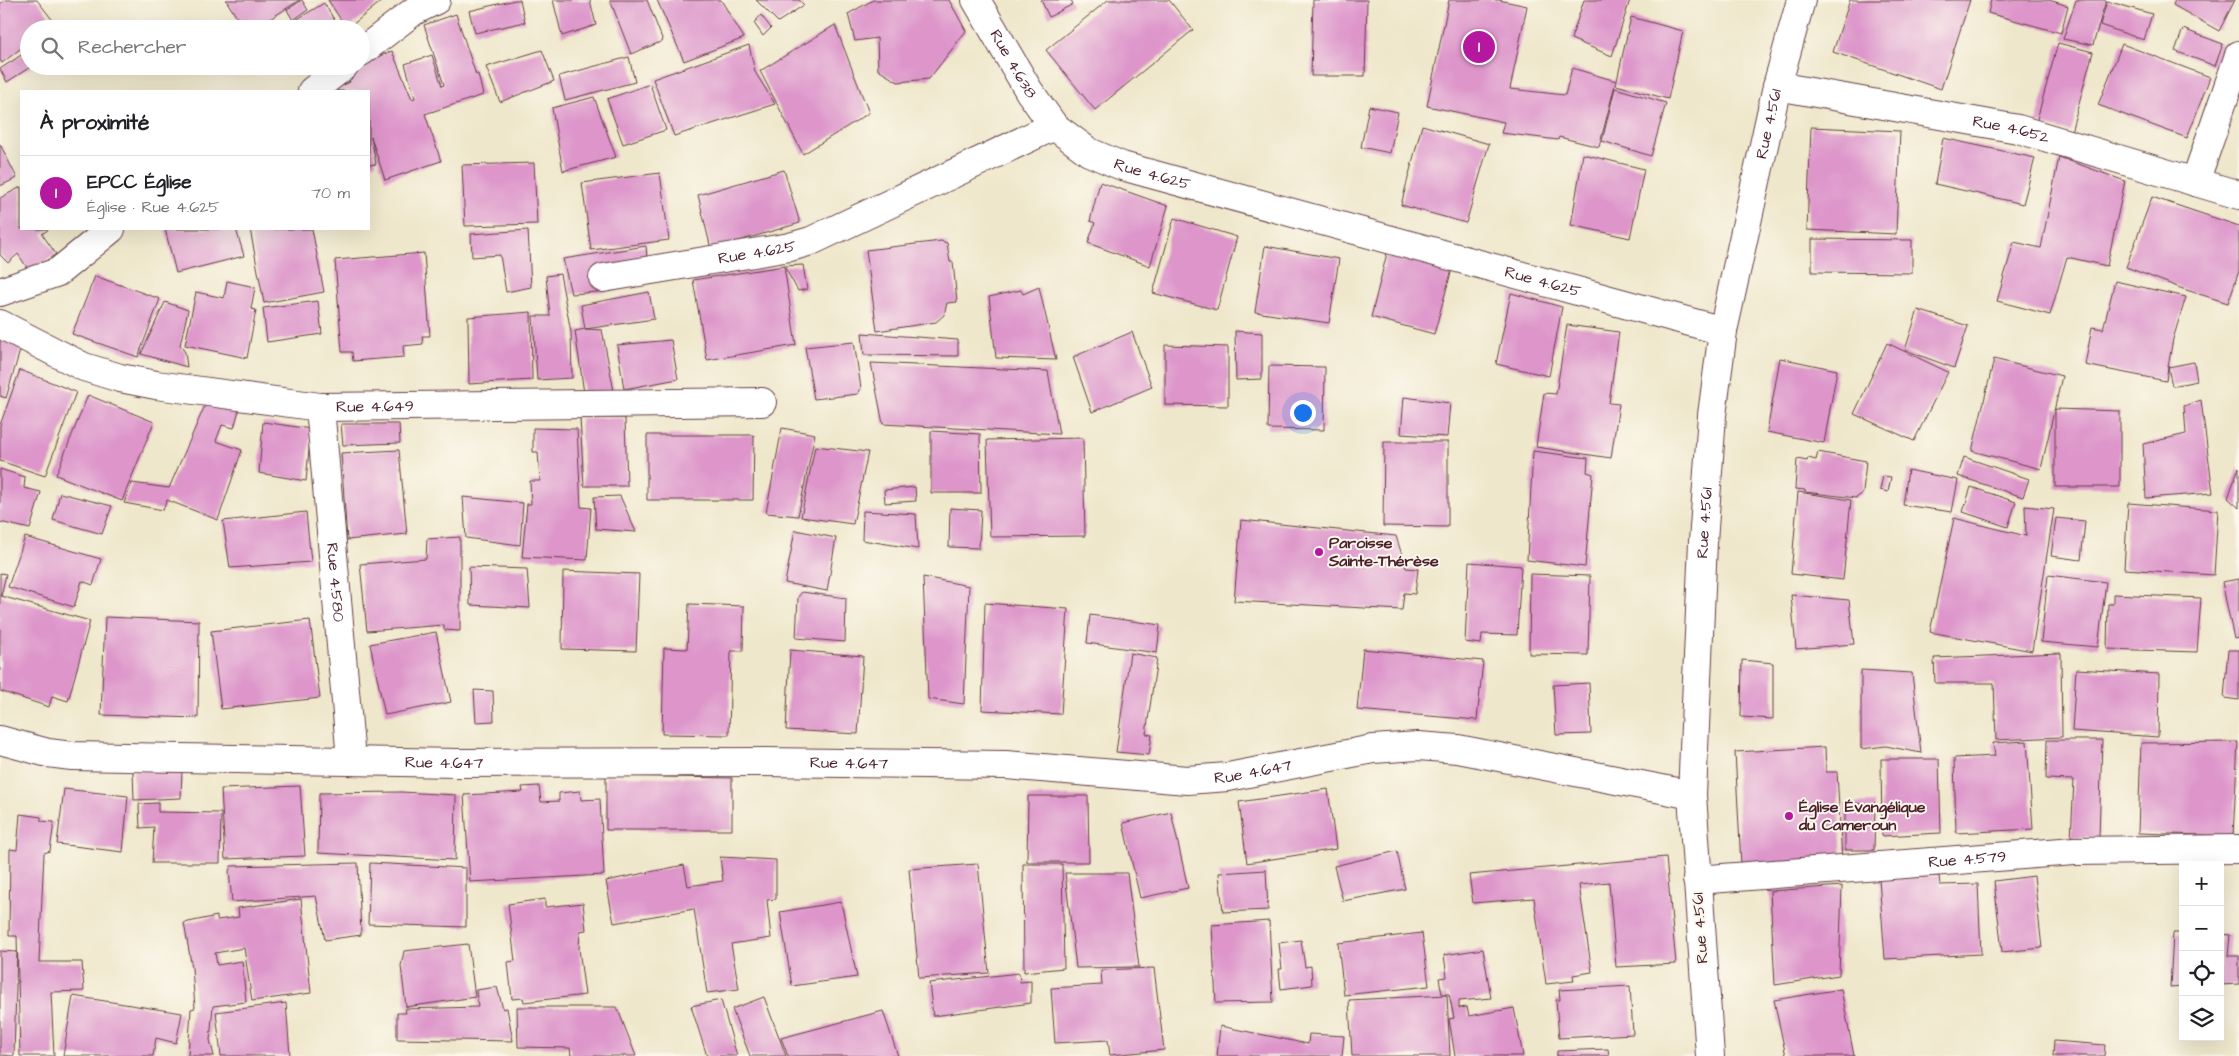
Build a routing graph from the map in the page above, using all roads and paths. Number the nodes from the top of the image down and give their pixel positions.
1 (436, 0) edge
2 (976, 0) edge
3 (1802, 0) edge
4 (370, 45) edge
5 (2239, 55) edge
6 (332, 75) edge
7 (1777, 86) junction
8 (313, 90) edge
9 (1054, 126) junction
10 (2196, 182) junction
11 (2239, 196) edge
12 (110, 230) edge
13 (603, 278) dead end
14 (0, 292) edge
15 (0, 324) edge
16 (1723, 331) junction
17 (762, 402) dead end
18 (320, 407) junction
19 (0, 740) edge
20 (351, 759) junction
21 (1692, 794) junction
22 (2239, 849) edge
23 (1697, 880) junction
24 (1710, 1056) edge

1 - 4 street
2 - 9 street, Rue 4.638
3 - 7 street, Rue 4.561
5 - 10 street
6 - 8 street
7 - 10 street, Rue 4.652
7 - 16 street, Rue 4.561
9 - 13 street, Rue 4.625
9 - 16 street, Rue 4.625
10 - 11 street, Rue 4.652
12 - 14 street
15 - 18 street, Rue 4.649
16 - 21 street, Rue 4.561
17 - 18 street, Rue 4.649
18 - 20 street, Rue 4.580
19 - 20 street, Rue 4.647
20 - 21 street, Rue 4.647
21 - 23 street, Rue 4.561
22 - 23 street, Rue 4.579
23 - 24 street, Rue 4.561

